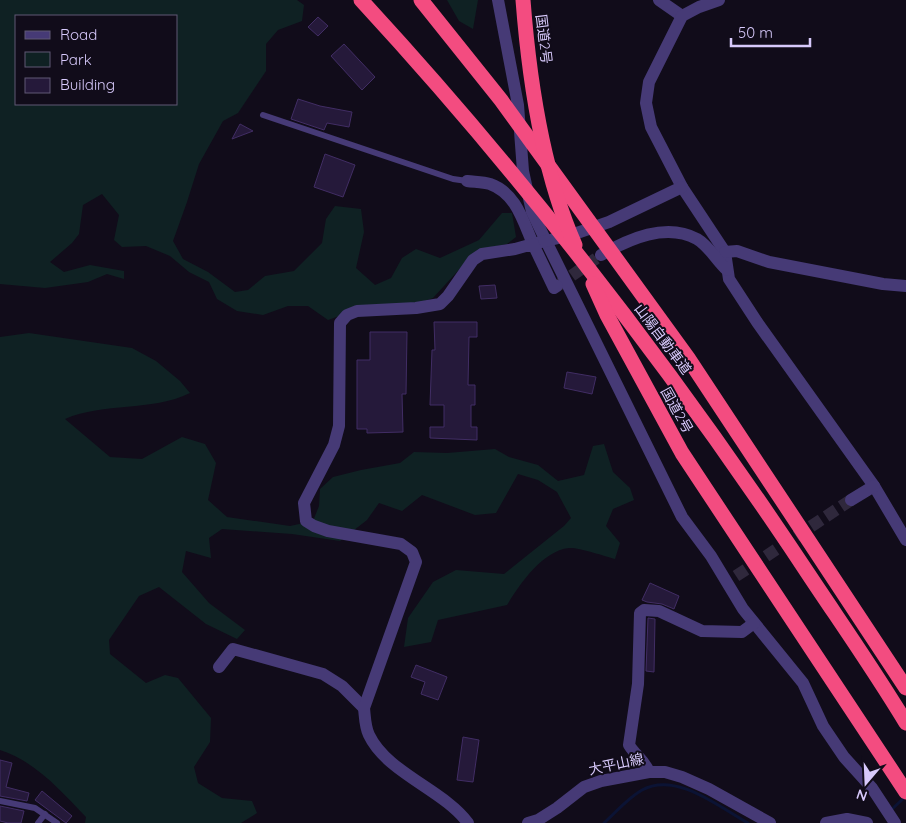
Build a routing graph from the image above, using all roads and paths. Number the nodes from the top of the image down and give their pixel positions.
1 (362, 0) edge
2 (421, 0) edge
3 (498, 0) edge
4 (523, 0) edge
5 (659, 0) edge
6 (719, 0) edge
7 (682, 16) junction
8 (263, 116) dead end
9 (467, 181) joint
10 (682, 187) junction
11 (570, 234) junction
12 (546, 241) junction
13 (533, 244) junction
14 (725, 252) junction
15 (601, 255) tunnel mouth
16 (727, 270) junction
17 (557, 286) dead end
18 (906, 286) edge
19 (874, 486) junction
20 (851, 500) tunnel mouth
21 (906, 540) edge
22 (754, 623) junction
23 (218, 667) dead end
24 (906, 688) edge
25 (364, 708) junction
26 (906, 723) edge
27 (649, 772) junction
28 (906, 792) edge
29 (0, 801) edge
30 (45, 814) junction
31 (894, 821) edge
32 (38, 823) edge
33 (57, 823) edge
34 (468, 823) edge
35 (528, 823) edge
36 (770, 823) edge
37 (826, 823) edge
38 (867, 823) edge

1 - 26 highway, 山陽自動車道
2 - 24 highway, 山陽自動車道
3 - 12 street
4 - 11 highway, 国道2号
5 - 7 street
6 - 7 street
7 - 10 street
8 - 9 lane
9 - 13 street
10 - 11 street
10 - 14 street
11 - 12 street
11 - 28 highway, 国道2号
12 - 13 street
12 - 22 street
13 - 17 street
13 - 25 street
14 - 16 street
14 - 18 street
15 - 16 street
16 - 19 street
19 - 20 street
19 - 21 street
22 - 27 street
22 - 31 street
23 - 25 street
25 - 34 street
27 - 35 street, 大平山線
27 - 36 street, 大平山線
29 - 30 lane
30 - 32 lane
30 - 33 lane
37 - 38 street

